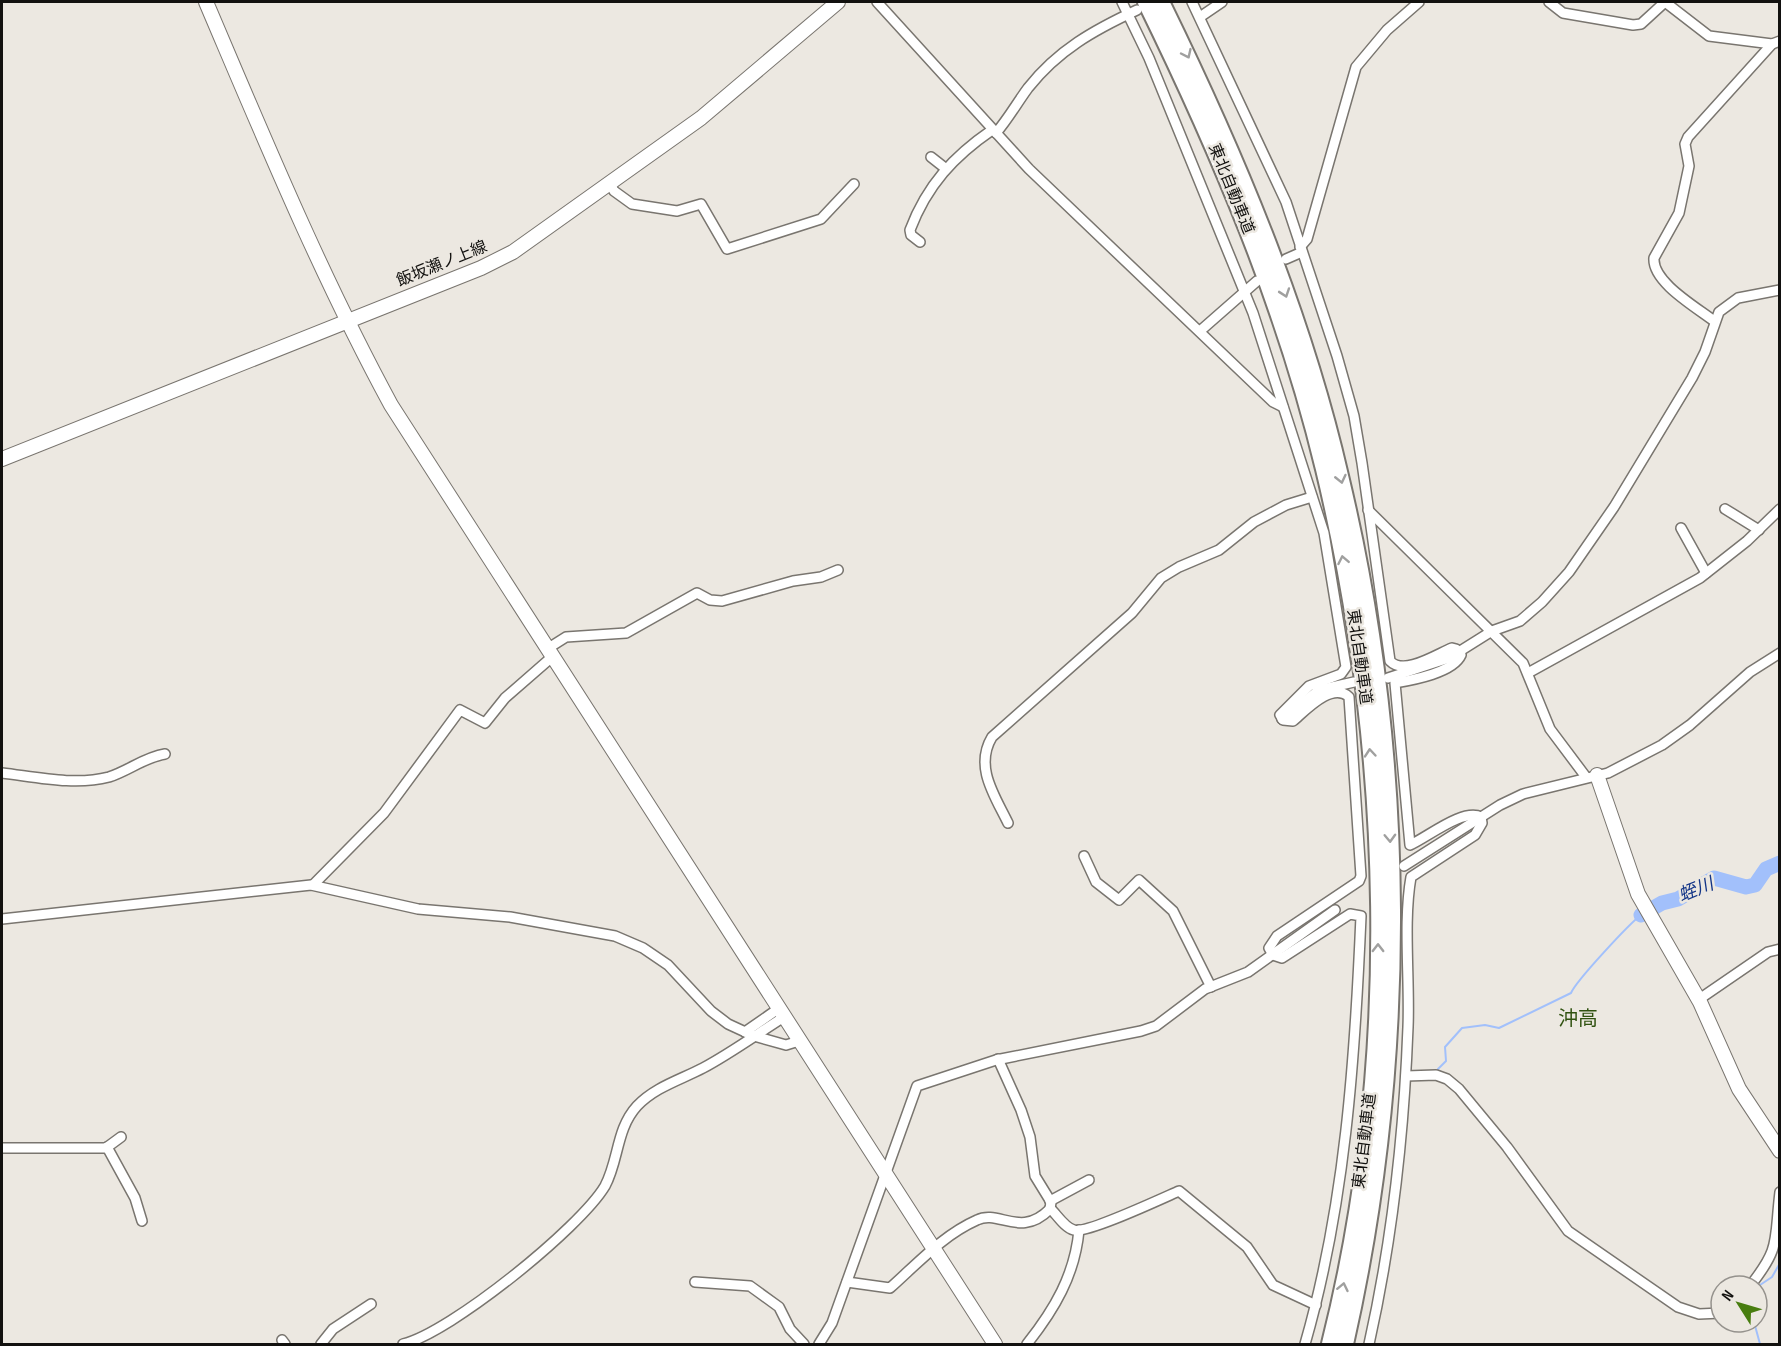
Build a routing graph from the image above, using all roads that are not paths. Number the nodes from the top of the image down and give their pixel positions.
1 (206, 2) edge
2 (838, 2) edge
3 (877, 2) edge
4 (1122, 2) edge
5 (1161, 2) edge
6 (1192, 2) edge
7 (1222, 2) edge
8 (1419, 2) edge
9 (1549, 2) edge
10 (1665, 2) edge
11 (1137, 9) edge
12 (1200, 17) junction
13 (1776, 43) edge
14 (994, 132) junction
15 (931, 157) dead end
16 (945, 168) junction
17 (610, 184) junction
18 (854, 184) dead end
19 (920, 242) dead end
20 (1301, 250) junction
21 (1286, 259) dead end
22 (1257, 281) dead end
23 (1779, 290) edge
24 (1245, 291) junction
25 (1714, 321) junction
26 (345, 322) junction
27 (1200, 331) junction
28 (1283, 407) junction
29 (2, 459) edge
30 (1312, 497) junction
31 (1725, 509) dead end
32 (1368, 510) junction
33 (1779, 512) edge
34 (1681, 528) dead end
35 (1759, 530) junction
36 (838, 570) dead end
37 (1706, 573) junction
38 (1492, 630) junction
39 (1459, 651) junction
40 (549, 653) junction
41 (1779, 653) edge
42 (1528, 673) junction
43 (1388, 678) dead end
44 (1354, 682) dead end
45 (1282, 719) junction
46 (165, 754) dead end
47 (2, 773) edge
48 (1592, 776) junction
49 (1481, 817) junction
50 (1008, 823) dead end
51 (1084, 856) dead end
52 (1404, 866) dead end
53 (313, 885) junction
54 (1335, 910) dead end
55 (2, 919) edge
56 (1779, 949) edge
57 (1271, 954) junction
58 (1210, 987) junction
59 (1698, 1000) junction
60 (781, 1013) junction
61 (749, 1034) junction
62 (799, 1041) junction
63 (998, 1059) junction
64 (1406, 1076) junction
65 (121, 1137) dead end
66 (107, 1147) junction
67 (2, 1148) edge
68 (1779, 1150) edge
69 (886, 1177) junction
70 (1089, 1180) dead end
71 (1779, 1192) edge
72 (1050, 1205) junction
73 (142, 1221) dead end
74 (1079, 1230) junction
75 (932, 1248) junction
76 (1761, 1274) edge
77 (695, 1282) dead end
78 (848, 1282) junction
79 (371, 1304) dead end
80 (1316, 1305) junction
81 (1709, 1314) edge
82 (321, 1344) edge
83 (403, 1344) edge
84 (804, 1344) edge
85 (819, 1344) edge
86 (995, 1344) edge
87 (1027, 1344) edge
88 (1305, 1344) edge
89 (1330, 1344) edge
90 (1345, 1344) edge
91 (1369, 1344) edge

1 - 26 street
2 - 17 street, 飯坂瀬ノ上線
3 - 14 street
4 - 11 street
5 -> 90 highway, 東北自動車道
6 - 12 street
7 - 12 street
8 - 20 street
9 - 10 street
10 - 13 street
11 - 14 street
11 - 24 street
89 -> 11 highway, 東北自動車道
12 - 20 street
13 - 25 street
14 - 16 street
14 - 27 street
15 - 16 street
16 - 19 street
17 - 18 street
17 - 26 street, 飯坂瀬ノ上線
20 - 21 street
20 - 32 street
22 - 24 street
23 - 25 street
24 - 27 street
24 - 28 street
25 - 38 street
26 - 29 street, 飯坂瀬ノ上線
26 - 40 street
27 - 28 street
28 - 30 street
30 - 45 street
30 - 50 street
31 - 35 street
32 - 38 street
32 - 39 street
33 - 35 street
34 - 37 street
35 - 37 street
36 - 40 street
37 - 42 street
38 - 39 street
38 - 42 street
39 - 43 street
39 - 49 street
40 - 53 street
40 - 60 street
41 - 48 street
42 - 48 street
44 - 45 street
45 - 57 street
46 - 47 street
48 - 49 street
48 - 59 street
49 - 52 street
49 - 64 street
51 - 58 street
53 - 55 street
53 - 61 street
54 - 57 street
56 - 59 street
57 - 58 street
57 - 80 street
58 - 63 street
59 - 68 street
60 - 61 street
60 - 62 street
61 - 62 street
61 - 83 street
62 - 69 street
63 - 69 street
63 - 72 street
64 - 81 street
64 - 91 street
65 - 66 street
66 - 67 street
66 - 73 street
69 - 75 street
69 - 78 street
70 - 72 street
71 - 76 street
72 - 74 street
72 - 75 street
74 - 80 street
74 - 87 street
75 - 78 street
75 - 86 street
77 - 84 street
78 - 85 street
79 - 82 street
80 - 88 street

